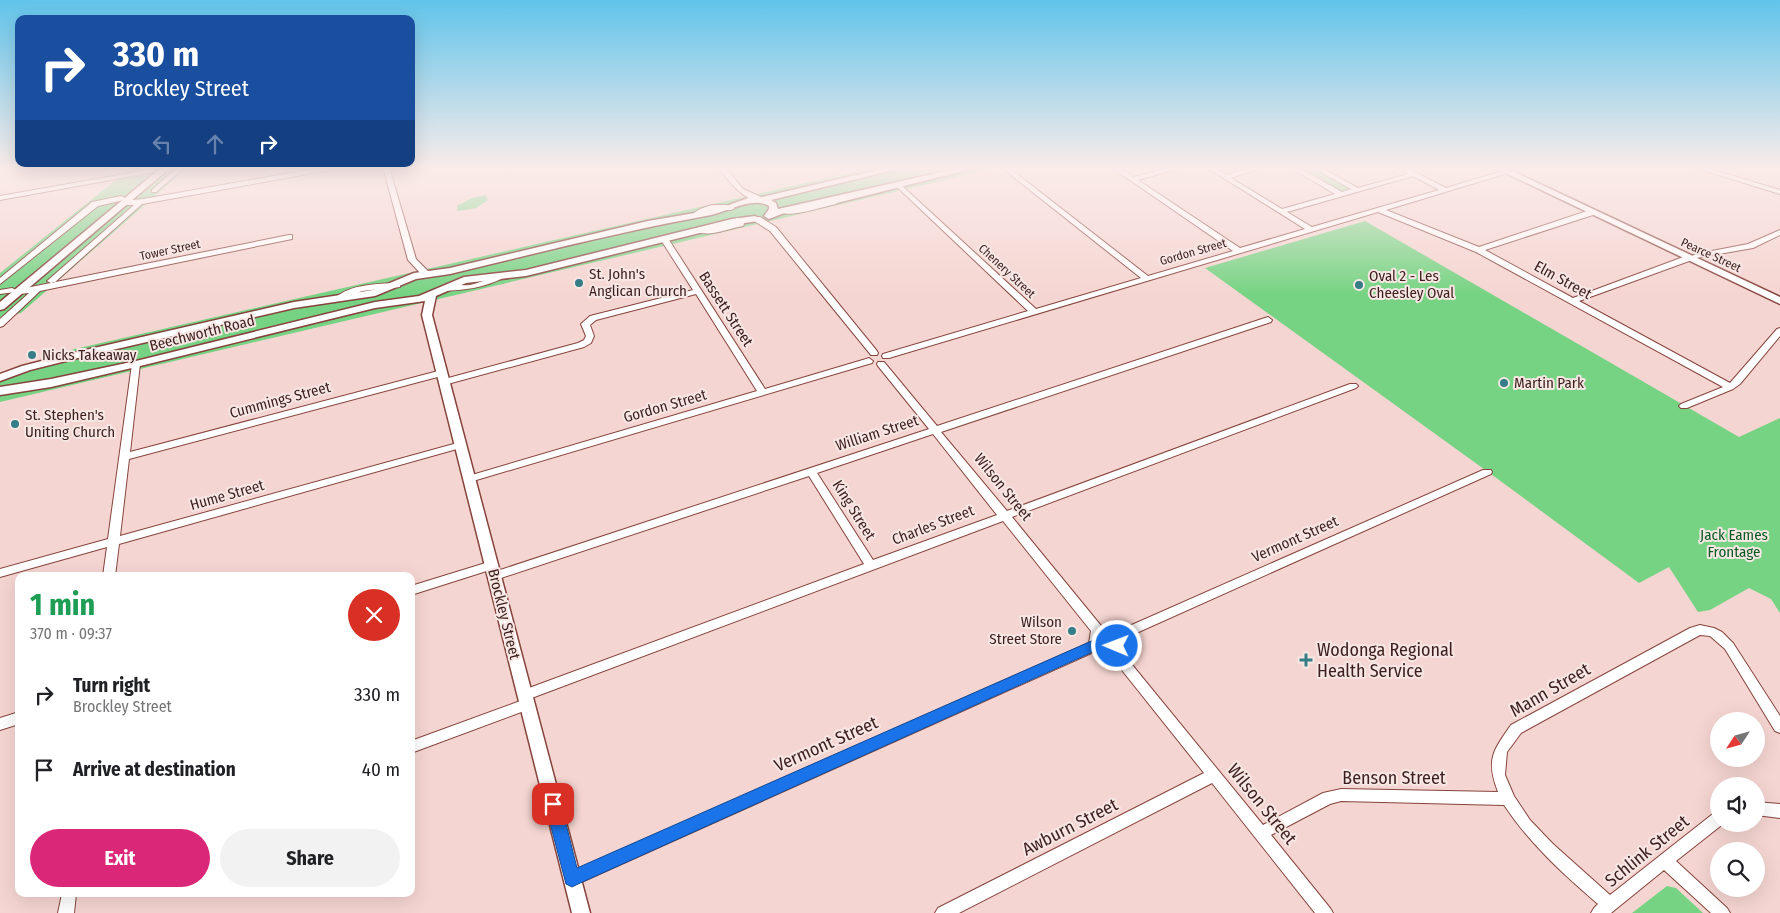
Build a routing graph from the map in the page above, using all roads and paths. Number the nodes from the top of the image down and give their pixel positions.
1 (87, 210) edge
2 (115, 210) edge
3 (131, 210) edge
4 (398, 210) edge
5 (723, 210) edge
6 (739, 210) edge
7 (774, 210) edge
8 (794, 210) edge
9 (924, 210) edge
10 (1058, 210) edge
11 (1177, 210) edge
12 (1278, 210) edge
13 (1290, 210) edge
14 (1379, 210) joint
15 (1588, 210) edge
16 (1592, 210) edge
17 (1282, 212) junction
18 (1593, 212) junction
19 (774, 214) junction
20 (756, 219) junction
21 (773, 229) junction
22 (1312, 230) junction
23 (1780, 232) edge
24 (289, 237) dead end
25 (665, 240) junction
26 (1479, 250) junction
27 (1238, 251) junction
28 (1693, 257) junction
29 (412, 260) junction
30 (65, 268) junction
31 (427, 274) junction
32 (39, 279) junction
33 (1147, 279) junction
34 (403, 281) junction
35 (0, 282) edge
36 (53, 283) junction
37 (699, 291) junction
38 (9, 293) edge
39 (436, 293) junction
40 (1780, 296) edge
41 (411, 300) junction
42 (1573, 301) junction
43 (1780, 301) edge
44 (0, 307) edge
45 (1034, 312) junction
46 (427, 315) junction
47 (1268, 320) dead end
48 (0, 324) edge
49 (1780, 331) edge
50 (138, 340) junction
51 (872, 357) junction
52 (884, 360) junction
53 (136, 364) junction
54 (443, 377) junction
55 (0, 378) edge
56 (1353, 386) dead end
57 (1730, 387) junction
58 (0, 391) edge
59 (763, 393) junction
60 (1684, 406) dead end
61 (937, 430) junction
62 (461, 445) junction
63 (125, 457) junction
64 (811, 472) junction
65 (1487, 472) dead end
66 (469, 479) junction
67 (1005, 516) junction
68 (114, 542) junction
69 (871, 566) junction
70 (494, 570) junction
71 (110, 572) edge
72 (0, 573) edge
73 (415, 590) edge
74 (1098, 638) junction
75 (1114, 643) junction
76 (526, 700) junction
77 (15, 719) edge
78 (0, 724) edge
79 (1780, 728) edge
80 (415, 745) edge
81 (1214, 775) junction
82 (1506, 799) junction
83 (1765, 809) edge
84 (1780, 811) edge
85 (1710, 825) edge
86 (1261, 833) junction
87 (1665, 861) junction
88 (572, 879) junction
89 (68, 897) edge
90 (1604, 909) edge
91 (66, 913) edge
92 (581, 913) edge
93 (943, 913) edge
94 (1325, 913) edge
95 (1722, 913) edge

1 - 35 street
2 - 32 main road
3 - 30 street
4 - 29 street
5 - 31 main road
6 - 20 main road
7 - 19 main road
8 - 19 main road
9 - 45 street, Chenery Street
10 - 33 street
11 - 27 street
12 - 17 street
13 - 17 street
14 - 22 street, Gordon Street
14 - 26 street, Elm Street
15 - 18 main road, Pearce Street
16 - 28 main road, Pearce Street
17 - 22 street
18 - 26 street
18 - 28 main road, Pearce Street
19 - 20 main road
19 - 21 street
20 - 21 street
20 - 25 main road
21 - 51 street
22 - 27 street, Gordon Street
23 - 28 street
24 - 36 street, Tower Street
25 - 37 street, Bassett Street
25 - 39 main road
26 - 42 street, Elm Street
27 - 33 street, Gordon Street
28 - 40 main road, Pearce Street
28 - 42 street
28 - 43 main road, Pearce Street
29 - 31 street
29 - 34 street
30 - 32 street
30 - 36 street
31 - 34 main road, Beechworth Road
31 - 39 main road
32 - 36 street, Tower Street
32 - 38 main road
32 - 48 street
33 - 45 street, Gordon Street
34 - 41 main road
34 - 50 main road, Beechworth Road
37 - 54 street, Cummings Street
37 - 59 street, Bassett Street
38 - 44 main road
39 - 41 main road, Beechworth Road
39 - 46 main road, Brockley Street
41 - 46 main road, Brockley Street
41 - 53 main road, Beechworth Road
42 - 57 street, Elm Street
45 - 52 street, Gordon Street
46 - 54 main road, Brockley Street
47 - 61 street, William Street
49 - 57 street
50 - 53 main road
50 - 55 main road, Beechworth Road
51 - 52 street
51 - 59 street, Gordon Street
52 - 61 street, Wilson Street
53 - 58 main road, Beechworth Road
53 - 63 street
54 - 62 main road, Brockley Street
54 - 63 street, Cummings Street
56 - 67 street, Charles Street
57 - 60 street
59 - 66 street, Gordon Street
61 - 64 street, William Street
61 - 67 street, Wilson Street
62 - 66 main road, Brockley Street
62 - 68 street, Hume Street
63 - 68 street
64 - 69 street, King Street
64 - 70 street, William Street
65 - 75 street, Vermont Street
66 - 70 main road, Brockley Street
67 - 69 street, Charles Street
67 - 74 street, Wilson Street
68 - 71 street
68 - 72 street, Hume Street
69 - 76 street, Charles Street
70 - 73 street, William Street
70 - 76 main road, Brockley Street
74 - 75 street
74 - 75 street
74 - 88 street, Vermont Street
75 - 81 street, Wilson Street
76 - 80 street, Charles Street
76 - 88 main road, Brockley Street
77 - 78 street
79 - 82 street, Mann Street
81 - 86 street, Wilson Street
81 - 93 street, Awburn Street
82 - 86 street, Benson Street
82 - 90 street, Mann Street
83 - 84 street
85 - 87 street, Schlink Street
86 - 94 street, Wilson Street
87 - 90 street, Schlink Street
87 - 95 street
88 - 92 main road, Brockley Street
89 - 91 street

